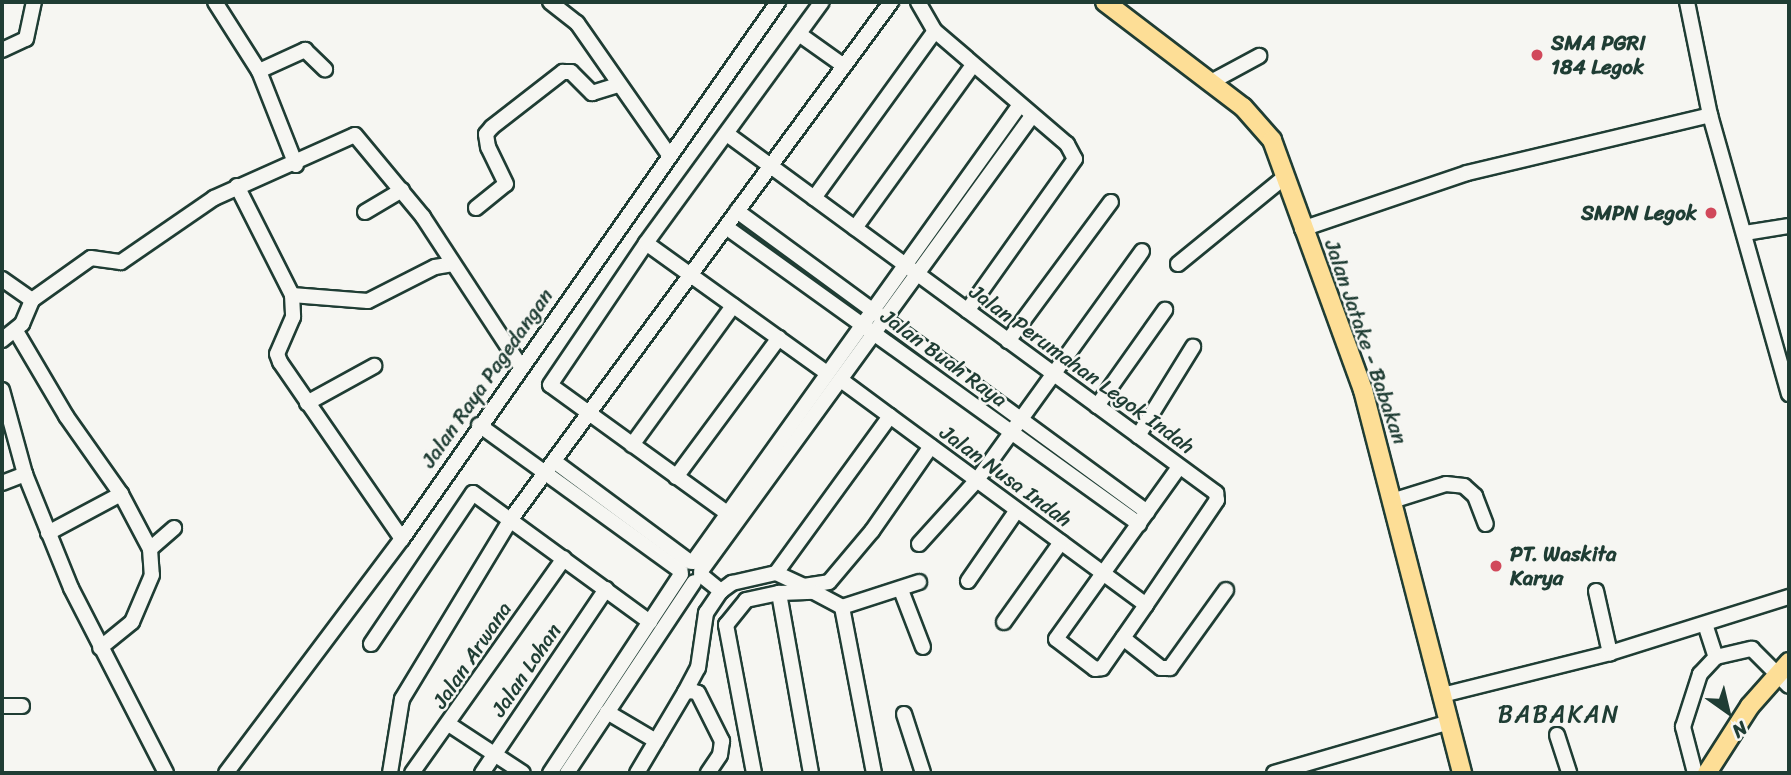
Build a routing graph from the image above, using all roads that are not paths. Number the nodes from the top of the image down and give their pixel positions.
1 (34, 2) edge
2 (215, 2) edge
3 (550, 2) edge
4 (778, 2) edge
5 (822, 2) edge
6 (891, 2) edge
7 (918, 2) edge
8 (1688, 2) edge
9 (1116, 5) edge
10 (935, 30) junction
11 (799, 34) junction
12 (2, 50) edge
13 (1259, 56) dead end
14 (973, 65) junction
15 (844, 66) junction
16 (325, 69) dead end
17 (259, 71) junction
18 (1211, 82) junction
19 (619, 85) junction
20 (1019, 106) junction
21 (1710, 115) junction
22 (1032, 117) junction
23 (727, 134) junction
24 (669, 155) junction
25 (296, 165) junction
26 (771, 166) junction
27 (1286, 176) junction
28 (237, 186) junction
29 (402, 190) junction
30 (814, 198) junction
31 (1111, 202) dead end
32 (476, 208) dead end
33 (737, 211) junction
34 (365, 212) dead end
35 (1789, 226) edge
36 (726, 227) junction
37 (855, 228) junction
38 (1302, 229) junction
39 (1745, 233) junction
40 (646, 243) junction
41 (1142, 251) dead end
42 (453, 264) junction
43 (1178, 264) dead end
44 (905, 265) junction
45 (918, 274) junction
46 (690, 275) junction
47 (2, 279) edge
48 (292, 295) junction
49 (32, 300) junction
50 (733, 306) junction
51 (873, 310) junction
52 (1165, 310) dead end
53 (967, 311) junction
54 (885, 319) junction
55 (862, 325) junction
56 (16, 331) junction
57 (874, 334) junction
58 (779, 338) junction
59 (2, 340) edge
60 (1008, 341) junction
61 (1193, 347) dead end
62 (520, 365) junction
63 (374, 366) dead end
64 (827, 373) junction
65 (1053, 374) junction
66 (841, 380) junction
67 (2, 390) edge
68 (1789, 394) edge
69 (307, 403) junction
70 (1097, 406) junction
71 (588, 414) junction
72 (890, 416) junction
73 (1021, 419) junction
74 (479, 425) junction
75 (1011, 432) junction
76 (1138, 436) junction
77 (632, 445) junction
78 (931, 446) junction
79 (554, 461) junction
80 (1180, 467) junction
81 (544, 473) junction
82 (24, 474) junction
83 (676, 477) junction
84 (976, 480) junction
85 (2, 483) edge
86 (121, 494) junction
87 (1395, 500) junction
88 (1017, 510) junction
89 (727, 513) junction
90 (1143, 518) junction
91 (511, 519) junction
92 (1486, 524) dead end
93 (174, 528) dead end
94 (48, 533) junction
95 (402, 539) junction
96 (1061, 542) junction
97 (919, 544) dead end
98 (150, 549) junction
99 (564, 558) junction
100 (692, 571) junction
101 (776, 573) junction
102 (1103, 573) junction
103 (968, 581) dead end
104 (919, 582) dead end
105 (606, 589) junction
106 (901, 590) junction
107 (1226, 590) dead end
108 (721, 591) junction
109 (1596, 591) dead end
110 (779, 593) junction
111 (1789, 597) edge
112 (1146, 605) junction
113 (842, 607) junction
114 (650, 622) junction
115 (1004, 622) dead end
116 (1705, 624) junction
117 (1123, 638) junction
118 (371, 644) dead end
119 (923, 647) dead end
120 (100, 648) junction
121 (1610, 653) junction
122 (1716, 657) junction
123 (1785, 674) edge
124 (685, 692) junction
125 (1442, 695) junction
126 (2, 706) edge
127 (22, 706) dead end
128 (607, 712) junction
129 (904, 714) dead end
130 (1449, 722) junction
131 (450, 724) junction
132 (1557, 735) dead end
133 (656, 741) junction
134 (495, 754) junction
135 (166, 773) edge
136 (226, 773) edge
137 (390, 773) edge
138 (412, 773) edge
139 (482, 773) edge
140 (523, 773) edge
141 (550, 773) edge
142 (567, 773) edge
143 (637, 773) edge
144 (708, 773) edge
145 (754, 773) edge
146 (811, 773) edge
147 (874, 773) edge
148 (923, 773) edge
149 (1274, 773) edge
150 (1462, 773) edge
151 (1569, 773) edge
152 (1695, 773) edge
153 (1707, 773) edge

1 - 12 street
2 - 17 street
3 - 19 street
4 - 24 street, Jalan Raya Pagedangan
5 - 11 street
6 - 15 street
7 - 10 street
8 - 21 street
9 - 18 main road, Jalan Jatake - Babakan
10 - 14 street
10 - 30 street
11 - 15 street
11 - 23 street
13 - 18 street
14 - 20 street
14 - 37 street
15 - 26 street
16 - 17 street
17 - 25 street
18 - 27 main road, Jalan Jatake - Babakan
19 - 24 street
19 - 32 street
20 - 22 street
20 - 44 street
21 - 38 street
21 - 39 street
22 - 45 street
22 - 53 street
23 - 26 street, Jalan Perumahan Legok Indah
23 - 40 street
24 - 62 street, Jalan Raya Pagedangan
25 - 28 street
25 - 29 street
26 - 30 street, Jalan Perumahan Legok Indah
26 - 33 street
27 - 38 main road, Jalan Jatake - Babakan
27 - 43 street
28 - 48 street
28 - 49 street
29 - 34 street
29 - 42 street
30 - 37 street, Jalan Perumahan Legok Indah
31 - 60 street
33 - 36 street
33 - 51 street, Jalan Buah Raya
35 - 39 street
36 - 46 street
36 - 55 street, Jalan Buah Raya
37 - 44 street, Jalan Perumahan Legok Indah
38 - 87 main road, Jalan Jatake - Babakan
39 - 68 street
40 - 46 street
40 - 71 street
41 - 65 street
42 - 48 street
42 - 62 street
44 - 45 street, Jalan Perumahan Legok Indah
44 - 51 street
45 - 53 street, Jalan Perumahan Legok Indah
45 - 54 street
46 - 50 street
46 - 71 street
47 - 49 street
48 - 69 street
49 - 56 street
50 - 58 street
50 - 77 street
51 - 54 street, Jalan Buah Raya
51 - 55 street
52 - 70 street
53 - 60 street, Jalan Perumahan Legok Indah
54 - 57 street
54 - 73 street, Jalan Buah Raya
55 - 57 street, Jalan Buah Raya
55 - 64 street
56 - 59 street
56 - 86 street
57 - 66 street
57 - 75 street, Jalan Buah Raya
58 - 64 street
58 - 83 street
60 - 65 street, Jalan Perumahan Legok Indah
61 - 76 street
62 - 74 street, Jalan Raya Pagedangan
63 - 69 street
64 - 89 street
65 - 70 street, Jalan Perumahan Legok Indah
65 - 73 street
66 - 72 street, Jalan Nusa Indah
66 - 100 street
67 - 82 street
69 - 95 street
70 - 76 street, Jalan Perumahan Legok Indah
71 - 77 street
71 - 79 street
72 - 78 street, Jalan Nusa Indah
72 - 101 street
73 - 75 street
73 - 90 street, Jalan Buah Raya
74 - 81 street
74 - 95 street, Jalan Raya Pagedangan
75 - 84 street
75 - 90 street, Jalan Buah Raya
76 - 80 street, Jalan Perumahan Legok Indah
77 - 83 street
78 - 84 street, Jalan Nusa Indah
78 - 101 street
79 - 81 street
79 - 100 street
80 - 90 street
80 - 112 street, Jalan Perumahan Legok Indah
81 - 91 street
81 - 100 street
82 - 85 street
82 - 94 street
83 - 89 street
84 - 88 street, Jalan Nusa Indah
84 - 97 street
86 - 94 street
86 - 98 street
87 - 92 street
87 - 125 main road, Jalan Jatake - Babakan
88 - 96 street, Jalan Nusa Indah
88 - 103 street
89 - 100 street
90 - 102 street
91 - 99 street
91 - 118 street
91 - 137 street
93 - 98 street
94 - 120 street
95 - 136 street, Jalan Raya Pagedangan
96 - 102 street, Jalan Nusa Indah
96 - 115 street
98 - 120 street
99 - 105 street
99 - 131 street, Jalan Arwana
100 - 108 street
100 - 114 street
100 - 128 street
101 - 108 street
102 - 112 street, Jalan Nusa Indah
102 - 117 street
104 - 106 street
105 - 114 street
105 - 134 street, Jalan Lohan
106 - 113 street
106 - 119 street
107 - 117 street
108 - 124 street
109 - 121 street
110 - 113 street
110 - 145 street
110 - 146 street
111 - 116 street
112 - 117 street
113 - 147 street
114 - 141 street
116 - 121 street
116 - 122 street
120 - 135 street
121 - 125 street
122 - 123 street
122 - 152 street
123 - 153 main road
124 - 133 street
124 - 144 street
125 - 130 main road, Jalan Jatake - Babakan
126 - 127 street
128 - 133 street
128 - 142 street
129 - 148 street
130 - 149 street
130 - 150 main road, Jalan Jatake - Babakan
131 - 134 street
131 - 138 street, Jalan Arwana
132 - 151 street
133 - 143 street
134 - 139 street, Jalan Lohan
134 - 140 street

